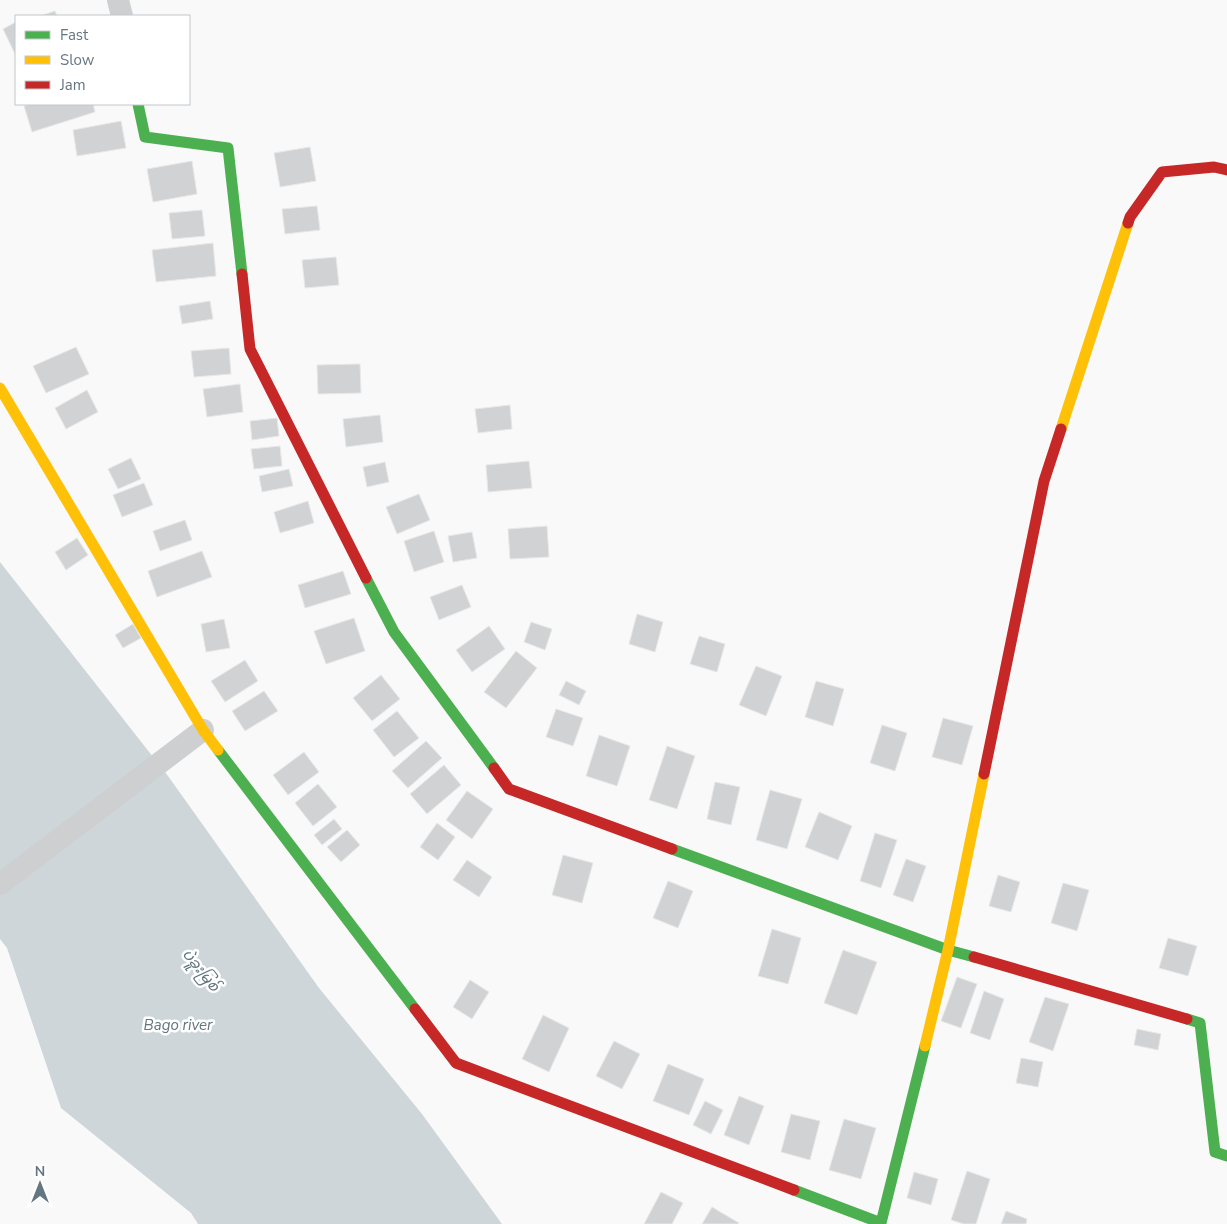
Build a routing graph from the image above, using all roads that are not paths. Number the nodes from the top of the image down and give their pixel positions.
1 (118, 0) edge
2 (122, 15) edge
3 (138, 105) edge
4 (1227, 170) edge
5 (0, 388) edge
6 (203, 730) junction
7 (0, 884) edge
8 (948, 950) junction
9 (1227, 1156) edge
10 (882, 1223) edge

1 - 2 street
3 - 8 street
4 - 8 street
5 - 6 street
6 - 7 street
6 - 10 street
8 - 9 street
8 - 10 street

